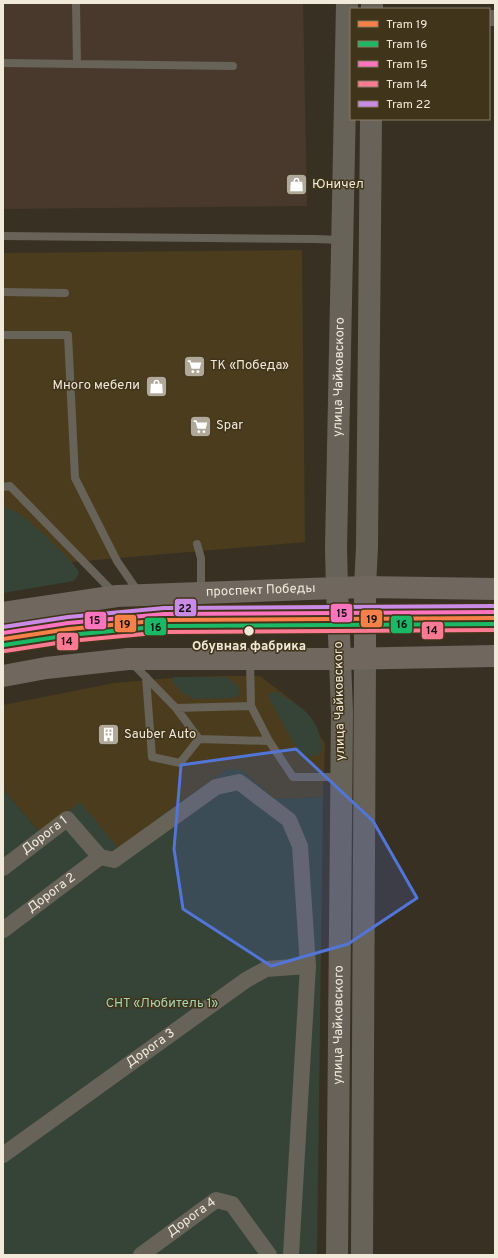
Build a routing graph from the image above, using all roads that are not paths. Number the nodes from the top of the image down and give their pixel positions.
1 (76, 3) edge
2 (347, 3) edge
3 (3, 63) edge
4 (77, 64) junction
5 (233, 66) dead end
6 (371, 120) edge
7 (3, 236) edge
8 (343, 240) junction
9 (3, 292) edge
10 (65, 293) dead end
11 (3, 336) edge
12 (3, 487) edge
13 (197, 544) dead end
14 (365, 587) junction
15 (337, 589) junction
16 (495, 589) edge
17 (201, 593) junction
18 (140, 595) junction
19 (117, 596) junction
20 (3, 613) edge
21 (495, 656) edge
22 (365, 658) junction
23 (128, 659) junction
24 (250, 659) junction
25 (340, 659) junction
26 (3, 676) edge
27 (146, 678) junction
28 (251, 706) junction
29 (176, 708) junction
30 (199, 739) junction
31 (269, 741) junction
32 (341, 777) junction
33 (100, 857) junction
34 (3, 868) edge
35 (3, 930) edge
36 (308, 966) junction
37 (3, 1155) edge
38 (141, 1255) edge
39 (269, 1255) edge
40 (291, 1255) edge
41 (337, 1255) edge
42 (362, 1255) edge

1 - 4 lane
2 - 8 main road, улица Чайковского
3 - 4 lane
4 - 5 lane
6 - 14 main road, улица Чайковского
7 - 8 lane
8 - 15 main road, улица Чайковского
9 - 10 lane
11 - 18 lane
12 - 19 lane
13 - 17 lane
14 - 15 main road, проспект Победы
14 - 16 main road, проспект Победы
14 - 22 main road, улица Чайковского
15 - 17 main road, проспект Победы
15 - 25 main road, улица Чайковского
17 - 18 main road, проспект Победы
18 - 19 main road, проспект Победы
19 - 20 main road, проспект Победы
21 - 22 main road
22 - 25 main road
22 - 42 main road, улица Чайковского
23 - 24 main road
23 - 26 main road
23 - 27 lane
24 - 25 main road
24 - 28 lane
25 - 32 main road, улица Чайковского
27 - 29 lane
27 - 30 lane
28 - 29 lane
28 - 31 lane
29 - 30 lane
30 - 31 lane
31 - 32 lane
32 - 41 main road, улица Чайковского
33 - 34 street, Дорога 1
33 - 35 street, Дорога 2
33 - 36 street
36 - 37 street, Дорога 3
36 - 40 street
38 - 39 street, Дорога 4

